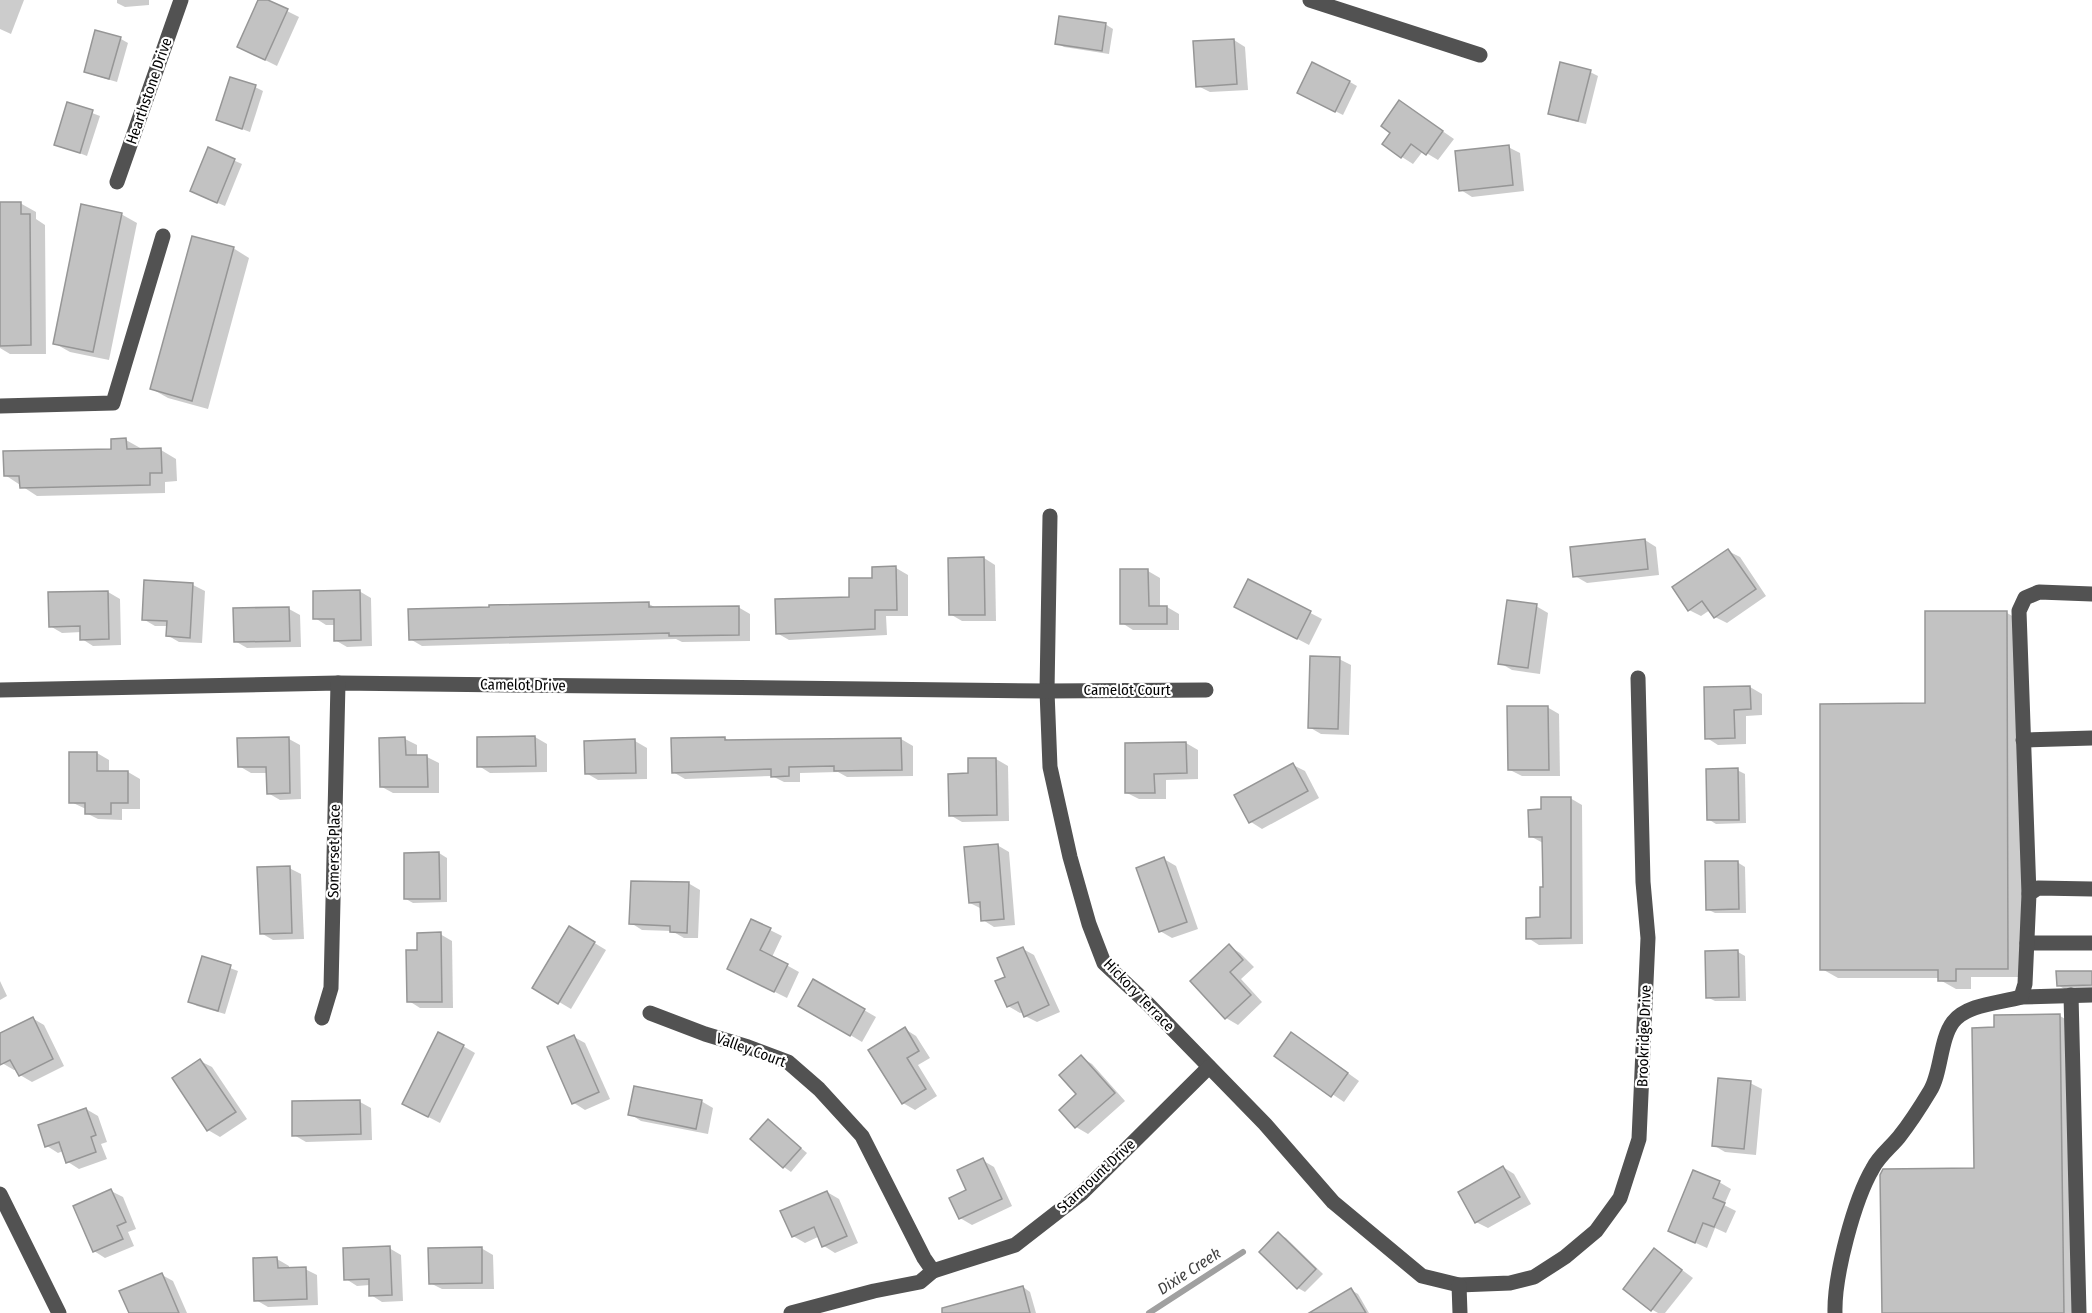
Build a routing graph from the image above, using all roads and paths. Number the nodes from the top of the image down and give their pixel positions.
1 (182, 0) edge
2 (1310, 0) edge
3 (1480, 55) dead end
4 (117, 182) dead end
5 (163, 236) dead end
6 (0, 406) edge
7 (1050, 516) dead end
8 (2092, 594) edge
9 (1638, 678) dead end
10 (338, 682) junction
11 (0, 690) edge
12 (1206, 690) dead end
13 (1047, 691) junction
14 (2092, 738) edge
15 (2023, 740) junction
16 (2092, 889) edge
17 (2028, 894) junction
18 (2027, 943) junction
19 (2092, 943) edge
20 (2071, 995) junction
21 (2092, 995) edge
22 (2021, 997) junction
23 (650, 1013) dead end
24 (322, 1018) dead end
25 (1209, 1067) junction
26 (2076, 1167) junction
27 (2092, 1167) edge
28 (0, 1194) edge
29 (933, 1271) junction
30 (1459, 1285) junction
31 (59, 1313) edge
32 (791, 1313) edge
33 (1460, 1313) edge
34 (1835, 1313) edge
35 (2079, 1313) edge

1 - 4 street, Hearthstone Drive
2 - 3 street
5 - 6 street
7 - 13 street, Hickory Terrace
8 - 15 street
9 - 30 street, Brookridge Drive
10 - 11 street, Camelot Drive
10 - 13 street, Camelot Drive
10 - 24 street, Somerset Place
12 - 13 street, Camelot Court
13 - 25 street, Hickory Terrace
14 - 15 street
15 - 17 street
16 - 17 street
17 - 18 street
18 - 19 street
18 - 22 street
20 - 21 street
20 - 22 street
20 - 26 street
22 - 34 street
23 - 29 street, Valley Court
25 - 29 street, Starmount Drive
25 - 30 street, Hickory Terrace
26 - 27 street
26 - 35 street
28 - 31 street
29 - 32 street, Starmount Drive
30 - 33 street

